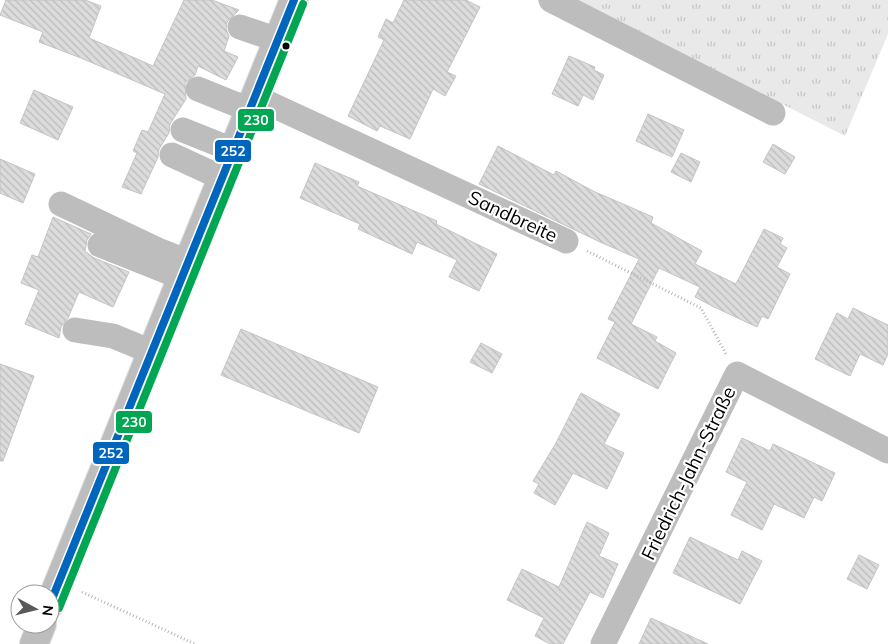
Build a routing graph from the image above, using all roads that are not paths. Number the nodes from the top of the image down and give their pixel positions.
1 (294, 0) edge
2 (550, 0) edge
3 (240, 27) dead end
4 (278, 40) junction
5 (198, 89) dead end
6 (252, 103) junction
7 (773, 113) dead end
8 (183, 130) dead end
9 (233, 150) junction
10 (172, 155) dead end
11 (222, 178) junction
12 (61, 204) dead end
13 (566, 241) road end
14 (100, 245) dead end
15 (185, 270) junction
16 (75, 330) dead end
17 (152, 352) junction
18 (888, 451) edge
19 (58, 584) edge
20 (604, 644) edge

1 - 4 main road
2 - 7 street
3 - 4 street
4 - 6 main road
5 - 6 street, Sandbreite
6 - 9 main road
6 - 13 street, Sandbreite
8 - 9 street
9 - 11 main road
10 - 11 street
11 - 15 main road
12 - 15 street
14 - 15 street
15 - 17 main road
16 - 17 street
17 - 19 main road
18 - 20 street, Friedrich-Jahn-Straße

